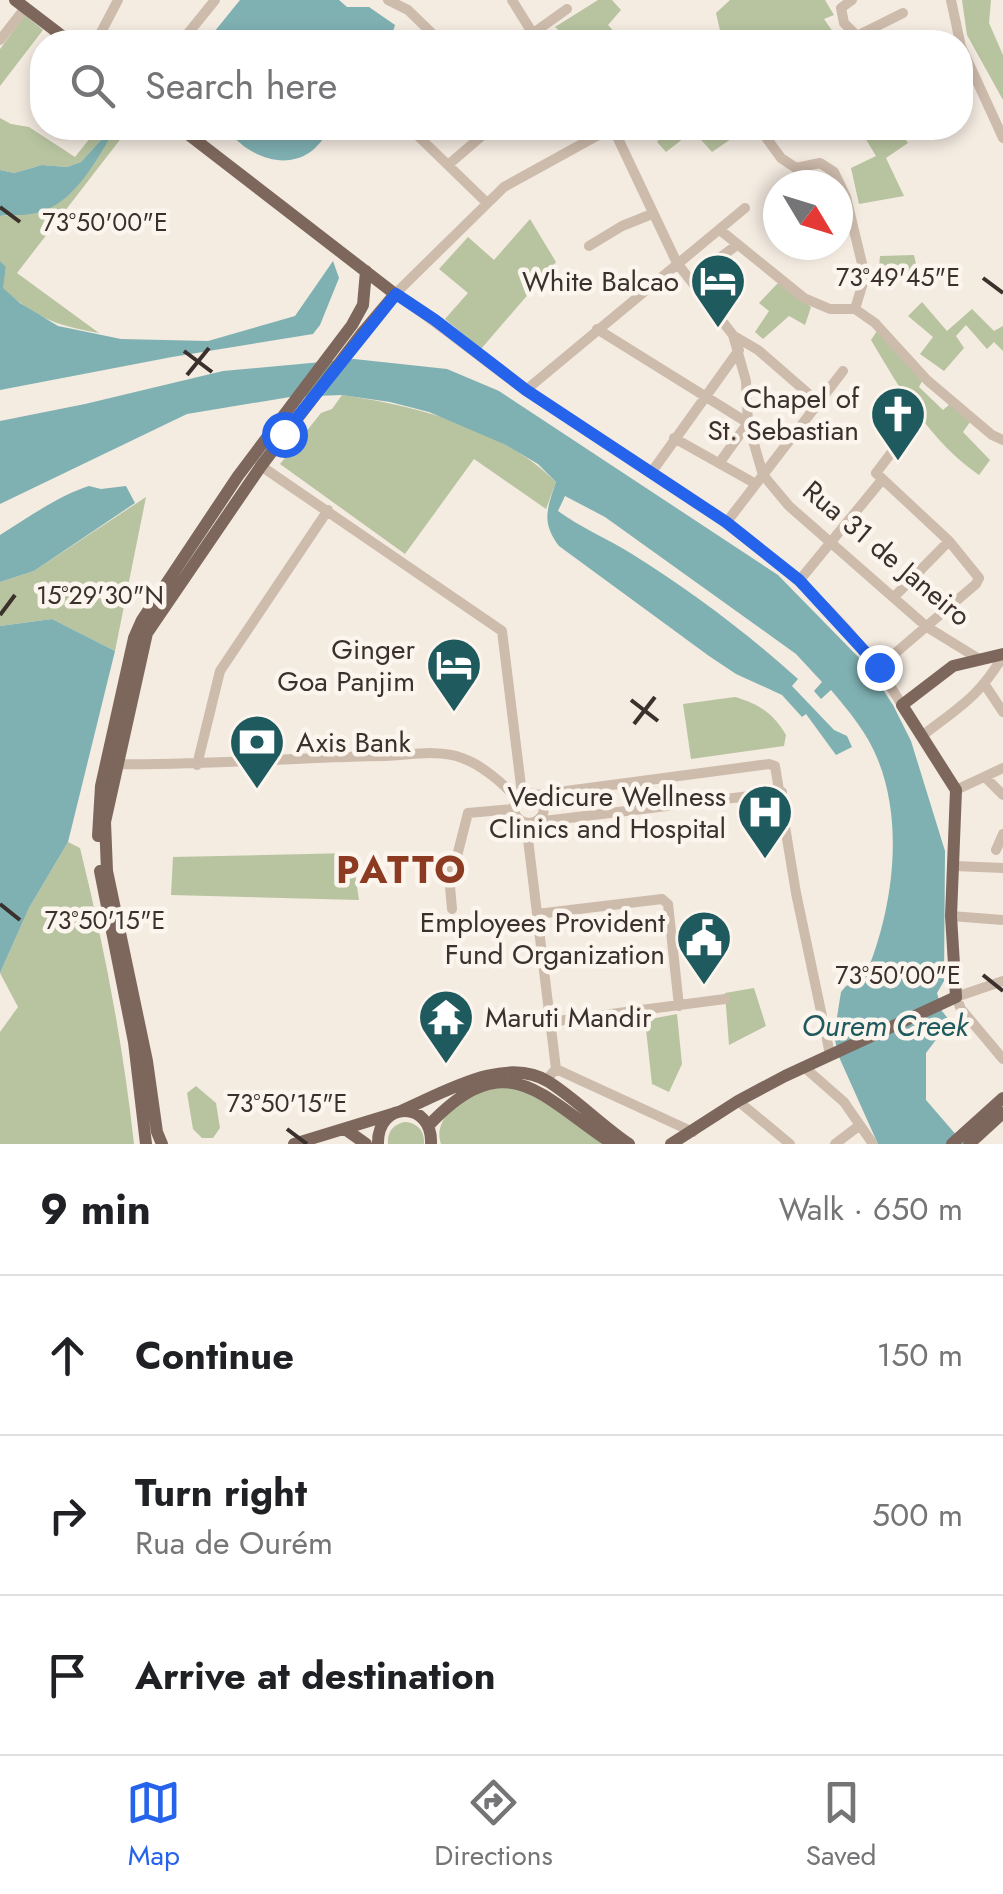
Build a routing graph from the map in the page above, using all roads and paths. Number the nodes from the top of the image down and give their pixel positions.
1 (118, 0) edge
2 (215, 0) edge
3 (388, 0) edge
4 (512, 0) edge
5 (852, 0) edge
6 (951, 0) edge
7 (20, 4) edge
8 (566, 9) dead end
9 (903, 13) dead end
10 (54, 30) edge
11 (102, 30) edge
12 (191, 30) edge
13 (429, 30) edge
14 (529, 30) edge
15 (543, 30) edge
16 (851, 30) edge
17 (869, 30) edge
18 (957, 30) edge
19 (0, 40) edge
20 (973, 72) edge
21 (1003, 138) edge
22 (196, 140) edge
23 (422, 140) edge
24 (477, 140) edge
25 (587, 140) edge
26 (618, 140) edge
27 (767, 140) edge
28 (448, 165) junction
29 (487, 203) junction
30 (745, 208) dead end
31 (652, 214) junction
32 (720, 230) junction
33 (737, 245) junction
34 (589, 246) dead end
35 (677, 263) junction
36 (366, 272) junction
37 (691, 279) junction
38 (396, 294) junction
39 (855, 309) junction
40 (358, 329) junction
41 (597, 329) junction
42 (734, 335) junction
43 (738, 350) junction
44 (843, 371) dead end
45 (526, 390) junction
46 (704, 394) junction
47 (818, 403) junction
48 (748, 423) junction
49 (279, 431) junction
50 (674, 438) junction
51 (1003, 440) edge
52 (894, 448) dead end
53 (720, 462) junction
54 (261, 466) junction
55 (651, 473) junction
56 (878, 477) junction
57 (760, 479) junction
58 (235, 494) junction
59 (328, 510) junction
60 (726, 522) junction
61 (949, 542) junction
62 (831, 544) junction
63 (799, 580) junction
64 (894, 597) junction
65 (926, 627) junction
66 (1003, 655) edge
67 (979, 659) junction
68 (879, 667) junction
69 (985, 685) junction
70 (902, 704) junction
71 (1003, 712) edge
72 (922, 736) junction
73 (110, 764) junction
74 (197, 765) junction
75 (1003, 768) edge
76 (985, 777) junction
77 (956, 790) junction
78 (782, 792) junction
79 (536, 794) junction
80 (1003, 795) edge
81 (517, 801) junction
82 (531, 822) junction
83 (1003, 834) edge
84 (996, 850) dead end
85 (955, 866) junction
86 (1003, 868) edge
87 (452, 908) dead end
88 (537, 914) junction
89 (951, 916) junction
90 (1003, 920) edge
91 (1003, 981) edge
92 (956, 998) junction
93 (724, 999) dead end
94 (679, 1006) junction
95 (550, 1022) junction
96 (832, 1053) junction
97 (1003, 1059) edge
98 (804, 1067) junction
99 (556, 1068) junction
100 (546, 1080) junction
101 (1003, 1098) edge
102 (738, 1101) junction
103 (396, 1113) junction
104 (1003, 1113) edge
105 (428, 1125) junction
106 (860, 1125) junction
107 (345, 1129) junction
108 (776, 1133) junction
109 (690, 1138) edge
110 (146, 1144) edge
111 (162, 1144) edge
112 (294, 1144) edge
113 (366, 1144) edge
114 (378, 1144) edge
115 (431, 1144) edge
116 (613, 1144) edge
117 (629, 1144) edge
118 (671, 1144) edge
119 (768, 1144) edge
120 (790, 1144) edge
121 (835, 1144) edge
122 (872, 1144) edge
123 (952, 1144) edge
124 (969, 1144) edge

1 - 11 street
2 - 12 street
3 - 13 street
4 - 14 street
5 - 16 street
6 - 18 street
7 - 10 main road
7 - 19 street
8 - 15 street
9 - 17 street
20 - 21 street
22 - 36 main road
23 - 28 street
24 - 28 street
25 - 29 street
26 - 31 street, Rua 31 de Janeiro
27 - 39 street
28 - 29 street
29 - 38 street
30 - 32 street
31 - 34 street
31 - 35 street, Rua 31 de Janeiro
32 - 33 street
32 - 35 street
33 - 37 street
33 - 39 street
35 - 37 street, Rua 31 de Janeiro
35 - 41 street
36 - 38 main road
36 - 40 main road
37 - 42 street, Rua 31 de Janeiro
38 - 40 main road
38 - 45 street
39 - 51 street
40 - 49 main road
41 - 45 street
41 - 46 street
42 - 43 street, Rua 31 de Janeiro
42 - 47 street
43 - 46 street
43 - 48 street, Rua 31 de Janeiro
44 - 47 street
45 - 55 street
46 - 48 street
46 - 50 street
47 - 57 street
48 - 53 street
48 - 57 street, Rua 31 de Janeiro
49 - 54 main road
49 - 58 main road
50 - 53 street
50 - 55 street
52 - 56 street
53 - 57 street
54 - 58 main road
54 - 59 street
55 - 60 street
56 - 61 street
56 - 62 street
57 - 60 street
57 - 62 street, Rua 31 de Janeiro
58 - 73 main road
59 - 74 street
59 - 81 street
60 - 63 street
61 - 64 street
61 - 65 street
62 - 63 street
62 - 64 street, Rua 31 de Janeiro
63 - 68 street
64 - 65 street, Rua 31 de Janeiro
65 - 67 street, Rua 31 de Janeiro
65 - 68 street
66 - 67 main road
66 - 69 street
67 - 70 main road, Rua 31 de Janeiro
68 - 70 street
69 - 71 street
69 - 72 street
70 - 72 main road
72 - 77 main road
73 - 74 street
73 - 110 main road
73 - 111 main road
74 - 81 street
75 - 76 street
76 - 77 street
76 - 80 street
77 - 85 main road
78 - 79 street
78 - 82 street
78 - 96 street
79 - 81 street
79 - 82 street
81 - 82 street
81 - 87 street
82 - 88 street
83 - 84 street
85 - 86 street
85 - 89 main road
88 - 94 street
88 - 95 street
89 - 90 street
89 - 92 main road
91 - 92 street
92 - 96 main road
92 - 97 street
93 - 94 street
94 - 95 street
95 - 99 street
96 - 98 main road
98 - 102 main road
98 - 106 street
99 - 100 street
99 - 109 street
100 - 103 main road
100 - 117 main road
101 - 123 main road
102 - 108 street
102 - 109 main road
103 - 105 main road
103 - 107 main road
103 - 114 main road
104 - 124 main road
105 - 115 main road
105 - 116 main road
106 - 121 street
106 - 122 street
107 - 112 main road
107 - 113 main road
108 - 119 street
108 - 120 street
109 - 118 main road

